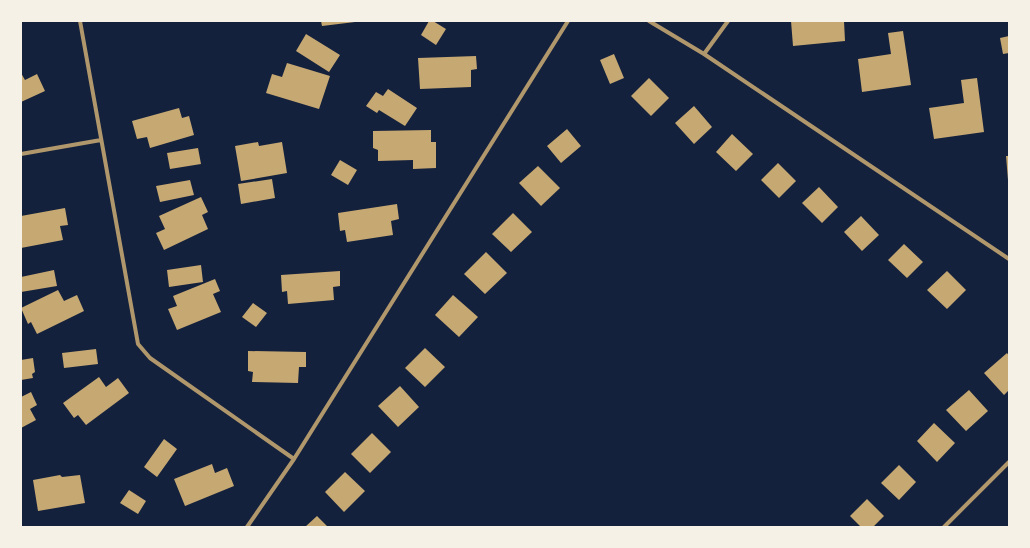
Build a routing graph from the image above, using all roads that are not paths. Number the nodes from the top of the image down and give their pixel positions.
1 (80, 21) edge
2 (568, 21) edge
3 (649, 21) edge
4 (728, 21) edge
5 (704, 54) junction
6 (101, 140) junction
7 (21, 154) edge
8 (1009, 259) edge
9 (294, 460) junction
10 (1009, 462) edge
11 (247, 527) edge
12 (944, 527) edge

1 - 6 street
2 - 9 street
3 - 5 street
4 - 5 street
5 - 8 street
6 - 7 street
6 - 9 street
9 - 11 street
10 - 12 street

